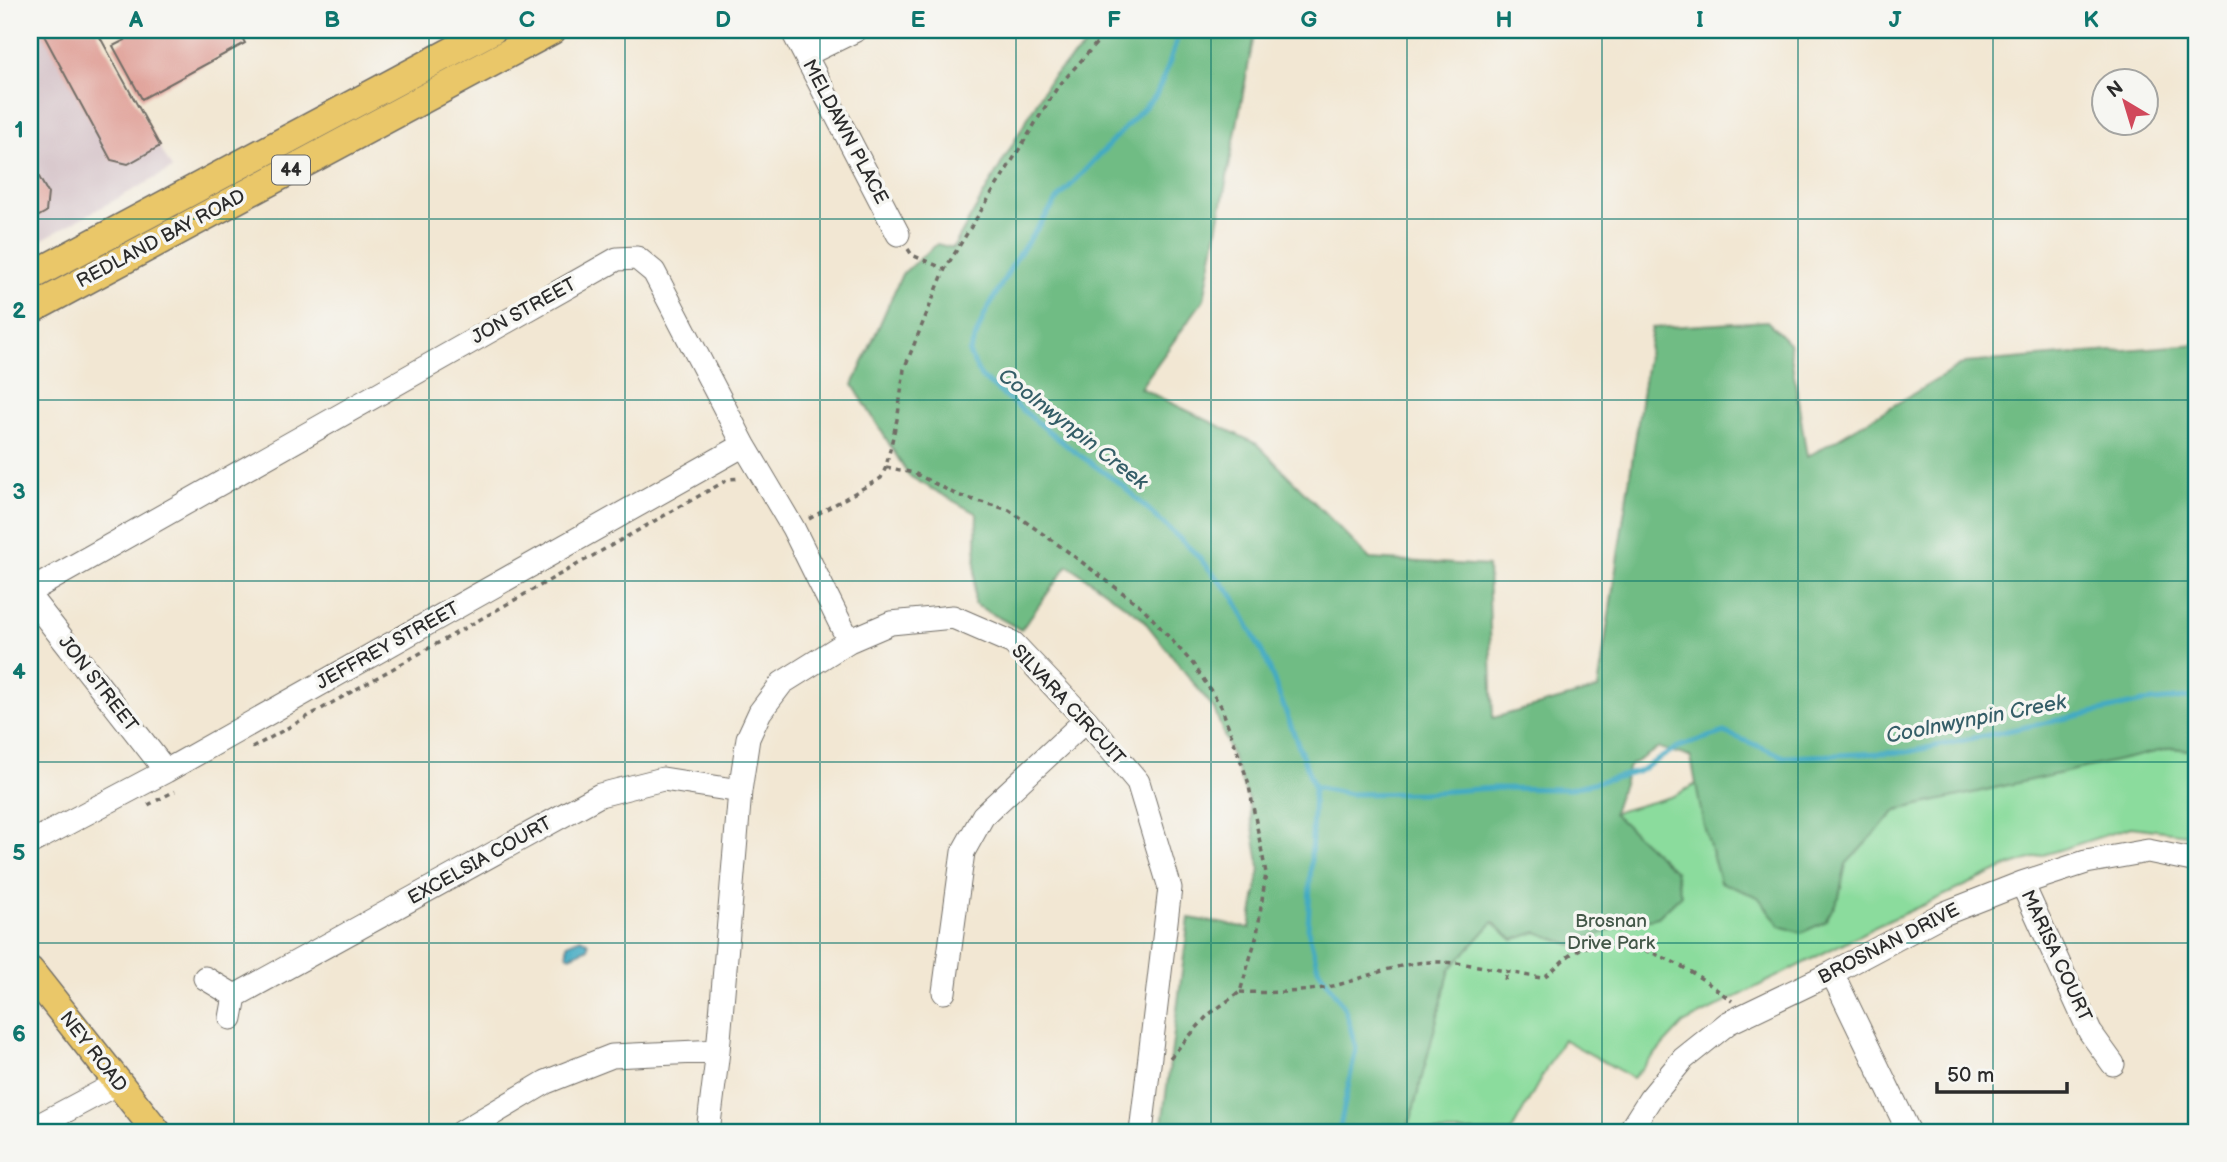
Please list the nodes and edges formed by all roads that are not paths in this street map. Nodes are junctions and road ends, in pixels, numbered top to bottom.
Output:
1 (492, 30) edge
2 (552, 30) edge
3 (792, 30) edge
4 (856, 30) edge
5 (805, 55) junction
6 (898, 234) road end
7 (30, 277) edge
8 (30, 310) edge
9 (744, 445) junction
10 (30, 591) edge
11 (30, 597) edge
12 (849, 642) junction
13 (1086, 720) junction
14 (173, 780) junction
15 (740, 791) junction
16 (30, 843) edge
17 (2197, 861) edge
18 (2022, 883) junction
19 (30, 971) edge
20 (1832, 973) junction
21 (205, 978) dead end
22 (944, 992) dead end
23 (718, 1051) junction
24 (2113, 1064) dead end
25 (118, 1083) junction
26 (30, 1130) edge
27 (157, 1132) edge
28 (462, 1132) edge
29 (708, 1132) edge
30 (1141, 1132) edge
31 (1629, 1132) edge
32 (1909, 1132) edge

1 - 7 main road, REDLAND BAY ROAD / 44
2 - 8 main road, REDLAND BAY ROAD / 44
3 - 5 street, MELDAWN PLACE
4 - 5 street
5 - 6 street, MELDAWN PLACE
9 - 10 street, JON STREET
9 - 12 street, JON STREET
9 - 14 street, JEFFREY STREET
11 - 14 street, JON STREET
12 - 13 street, SILVARA CIRCUIT
12 - 15 street, SILVARA CIRCUIT
13 - 22 street
13 - 30 street, SILVARA CIRCUIT
14 - 16 street, JEFFREY STREET
15 - 21 street, EXCELSIA COURT
15 - 23 street, SILVARA CIRCUIT
17 - 18 street, BROSNAN DRIVE
18 - 20 street, BROSNAN DRIVE
18 - 24 street, MARISA COURT
19 - 25 main road, NEY ROAD
20 - 31 street, BROSNAN DRIVE
20 - 32 street
23 - 28 street
23 - 29 street, SILVARA CIRCUIT
25 - 26 street
25 - 27 main road, NEY ROAD

